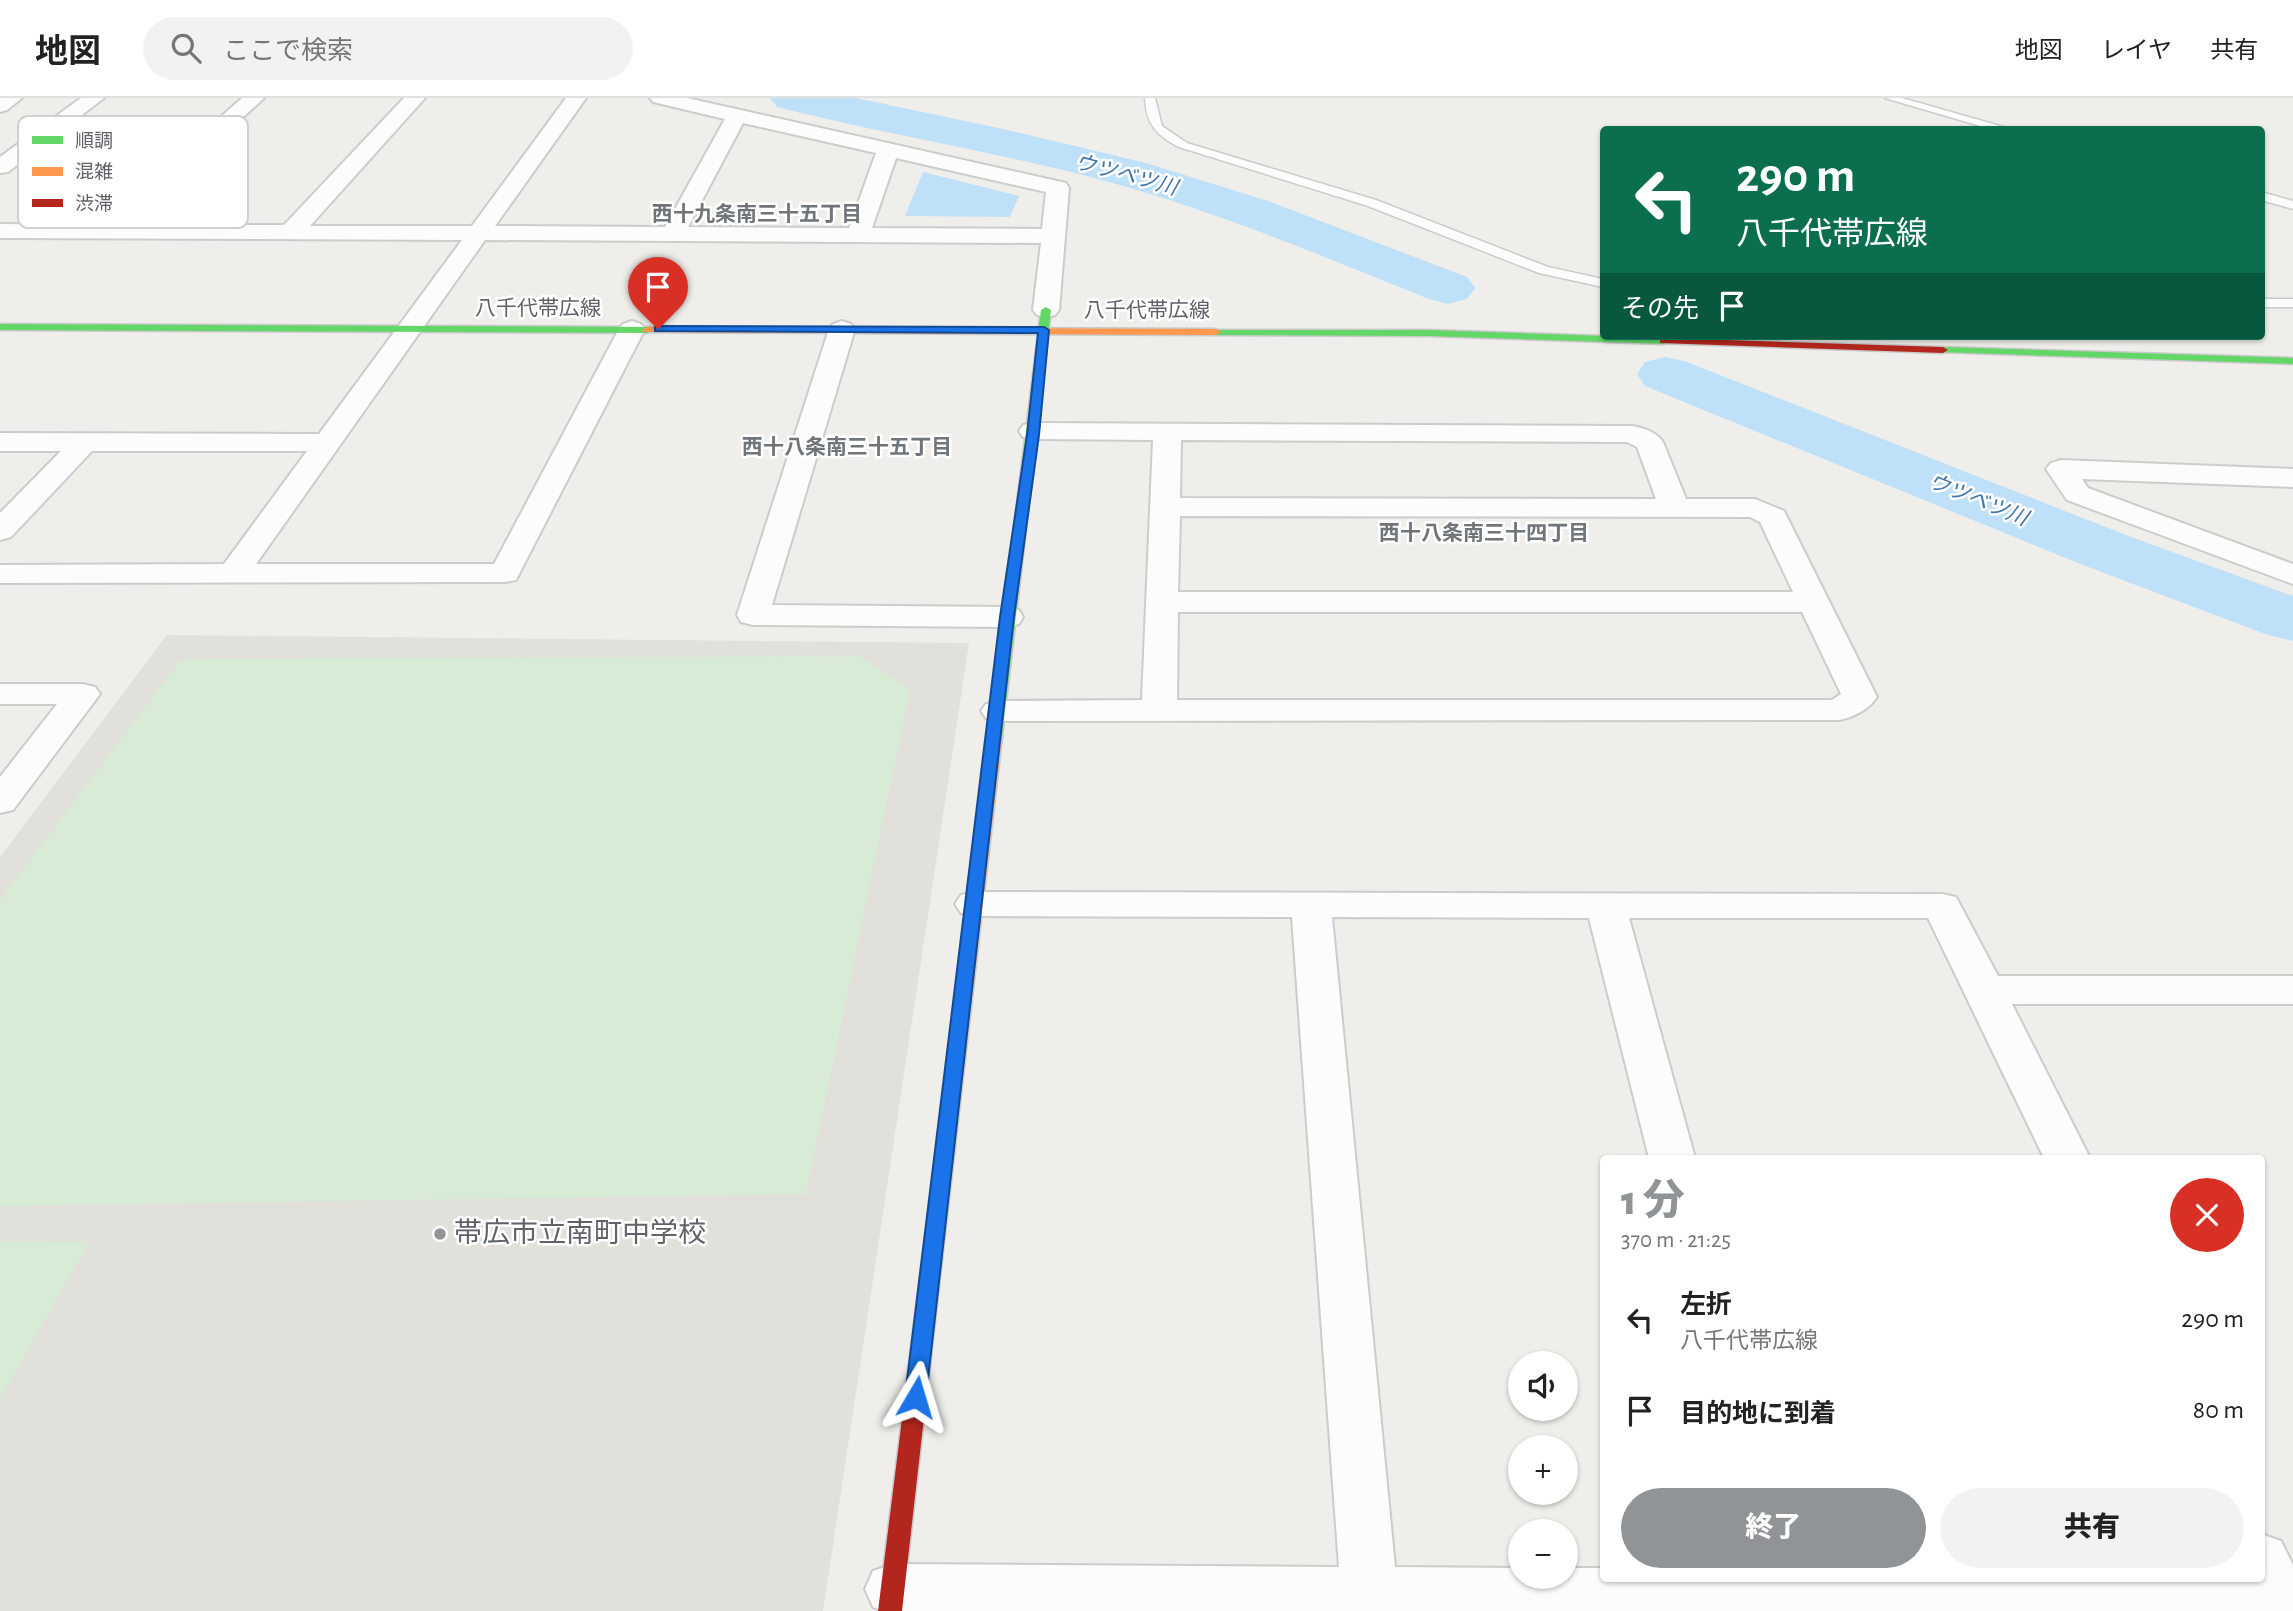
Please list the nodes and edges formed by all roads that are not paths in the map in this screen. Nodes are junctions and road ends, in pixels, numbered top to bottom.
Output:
1 (12, 98) edge
2 (94, 98) edge
3 (254, 98) edge
4 (415, 98) edge
5 (576, 98) edge
6 (660, 98) edge
7 (1150, 98) edge
8 (1890, 98) edge
9 (0, 106) edge
10 (737, 115) junction
11 (69, 116) edge
12 (234, 116) edge
13 (1994, 126) edge
14 (889, 148) junction
15 (18, 154) edge
16 (0, 167) edge
17 (2265, 197) edge
18 (2293, 205) edge
19 (108, 228) edge
20 (0, 231) edge
21 (105, 231) junction
22 (292, 232) junction
23 (481, 232) junction
24 (673, 233) junction
25 (858, 234) junction
26 (1054, 236) junction
27 (1600, 283) edge
28 (2265, 303) edge
29 (2293, 303) edge
30 (418, 314) junction
31 (1046, 315) junction
32 (0, 327) edge
33 (632, 329) junction
34 (842, 329) junction
35 (1600, 338) edge
36 (1669, 340) edge
37 (2293, 361) edge
38 (1033, 431) junction
39 (1167, 432) junction
40 (0, 442) edge
41 (84, 443) junction
42 (327, 443) junction
43 (2293, 478) edge
44 (1165, 507) junction
45 (1674, 508) junction
46 (0, 531) edge
47 (234, 573) junction
48 (0, 574) edge
49 (2293, 575) edge
50 (1162, 602) junction
51 (1815, 602) junction
52 (1007, 617) junction
53 (0, 694) edge
54 (1159, 710) junction
55 (998, 711) junction
56 (0, 802) edge
57 (975, 904) junction
58 (1311, 905) junction
59 (1606, 906) junction
60 (1985, 990) junction
61 (2293, 990) edge
62 (1671, 1155) edge
63 (2066, 1155) edge
64 (1786, 1585) edge
65 (2276, 1589) edge
66 (1369, 1592) junction
67 (891, 1600) edge

1 - 9 street
2 - 11 street
3 - 12 street
4 - 22 street
5 - 23 street
6 - 10 street
7 - 27 lane
8 - 13 lane
10 - 14 street
10 - 24 street
14 - 25 street
14 - 26 street
15 - 16 street
17 - 18 lane
19 - 21 street
20 - 21 street
21 - 22 street
22 - 23 street
23 - 24 street
23 - 30 street
24 - 25 street
25 - 26 street
26 - 31 street
28 - 29 lane
30 - 32 main road, 八千代帯広線
30 - 33 main road, 八千代帯広線
30 - 42 street
31 - 34 main road, 八千代帯広線
31 - 35 main road, 八千代帯広線
31 - 38 main road
33 - 34 main road, 八千代帯広線
33 - 47 street
34 - 52 street
36 - 37 main road, 八千代帯広線
38 - 39 street
38 - 52 main road
39 - 44 street
39 - 45 street
40 - 41 street
41 - 42 street
41 - 46 street
42 - 47 street
43 - 49 street
44 - 45 street
44 - 50 street
45 - 51 street
47 - 48 street
50 - 51 street
50 - 54 street
51 - 54 street
52 - 55 main road
53 - 56 street
54 - 55 street
55 - 57 main road
57 - 58 street
57 - 67 main road
58 - 59 street
58 - 66 street
59 - 60 street
59 - 62 street
60 - 61 street
60 - 63 street
64 - 65 street
64 - 66 street
66 - 67 street

